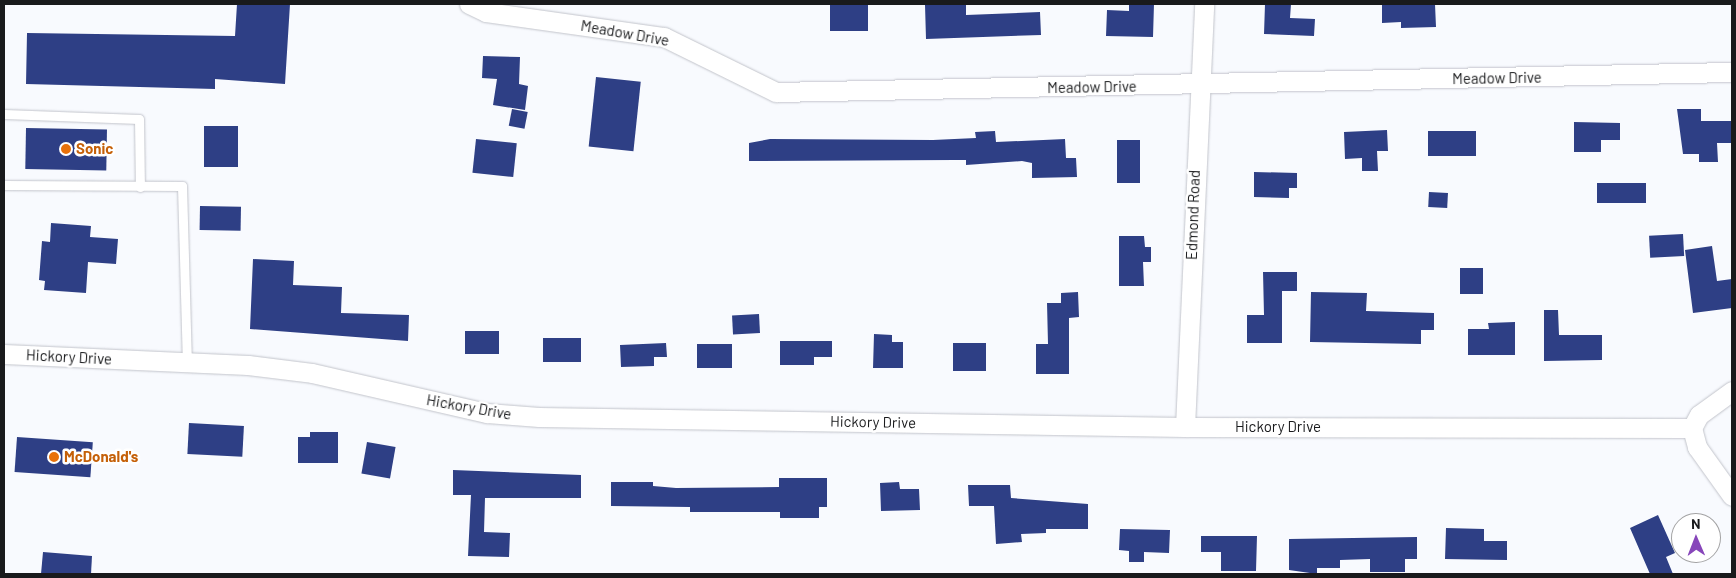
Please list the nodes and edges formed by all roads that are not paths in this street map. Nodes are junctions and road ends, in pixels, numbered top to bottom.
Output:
1 (469, 4) edge
2 (1204, 4) edge
3 (1732, 72) edge
4 (1198, 85) junction
5 (4, 114) edge
6 (4, 185) edge
7 (140, 187) junction
8 (4, 354) edge
9 (188, 362) junction
10 (1732, 390) edge
11 (1184, 427) junction
12 (1692, 428) junction
13 (1732, 496) edge

1 - 4 street, Meadow Drive
2 - 4 street, Edmond Road
3 - 4 street, Meadow Drive
4 - 11 street, Edmond Road
5 - 7 lane
6 - 7 lane
7 - 9 lane
8 - 9 street, Hickory Drive
9 - 11 street, Hickory Drive
10 - 12 street
11 - 12 street, Hickory Drive
12 - 13 street

